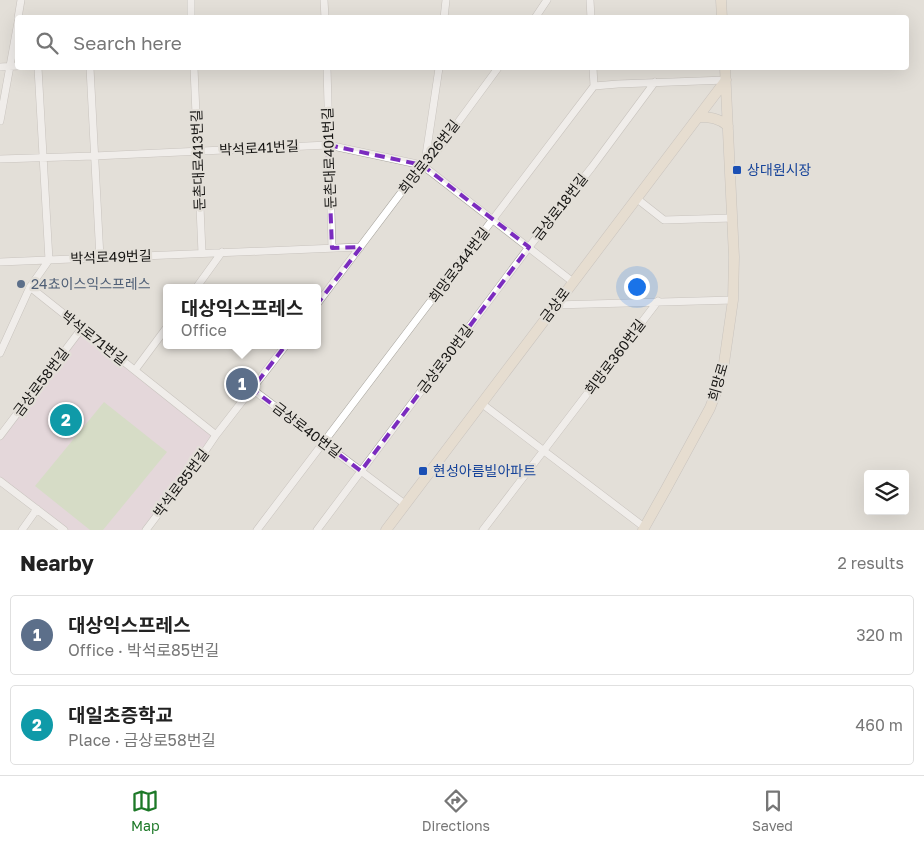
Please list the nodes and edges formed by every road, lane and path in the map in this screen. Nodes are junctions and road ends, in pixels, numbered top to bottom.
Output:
1 (22, 0) edge
2 (191, 0) edge
3 (324, 0) edge
4 (446, 0) edge
5 (547, 0) edge
6 (590, 0) edge
7 (721, 0) edge
8 (19, 15) edge
9 (192, 15) edge
10 (325, 15) edge
11 (444, 15) edge
12 (536, 15) edge
13 (591, 15) edge
14 (722, 15) edge
15 (0, 66) edge
16 (14, 66) edge
17 (38, 70) edge
18 (90, 70) edge
19 (194, 70) edge
20 (327, 70) edge
21 (439, 70) edge
22 (497, 70) edge
23 (593, 70) edge
24 (725, 70) edge
25 (726, 80) junction
26 (655, 82) junction
27 (594, 86) junction
28 (698, 117) junction
29 (0, 122) edge
30 (728, 126) junction
31 (328, 145) junction
32 (198, 152) junction
33 (94, 156) junction
34 (43, 158) junction
35 (0, 159) edge
36 (423, 164) junction
37 (636, 198) junction
38 (732, 218) junction
39 (493, 220) junction
40 (360, 247) junction
41 (332, 248) junction
42 (529, 248) junction
43 (222, 252) junction
44 (202, 253) junction
45 (100, 258) junction
46 (48, 260) junction
47 (0, 262) edge
48 (573, 282) junction
49 (199, 284) edge
50 (30, 287) junction
51 (321, 299) edge
52 (733, 300) junction
53 (658, 301) junction
54 (488, 302) joint
55 (555, 305) junction
56 (82, 328) junction
57 (163, 332) edge
58 (283, 349) edge
59 (0, 353) edge
60 (135, 370) junction
61 (252, 389) junction
62 (481, 403) junction
63 (216, 435) junction
64 (0, 436) edge
65 (324, 443) junction
66 (544, 451) junction
67 (362, 471) junction
68 (0, 481) edge
69 (406, 505) junction
70 (37, 509) junction
71 (389, 529) edge
72 (644, 529) edge
73 (22, 530) edge
74 (64, 530) edge
75 (146, 530) edge
76 (258, 530) edge
77 (317, 530) edge
78 (483, 530) edge

1 - 8 street
2 - 9 street
3 - 10 street
4 - 11 street
5 - 12 street
6 - 13 street
7 - 14 street
15 - 16 street
16 - 29 street
17 - 34 street
18 - 33 street
19 - 32 street, 둔촌대로413번길
20 - 31 street, 둔촌대로401번길
21 - 36 street
22 - 36 street, 희망로326번길
23 - 27 street
24 - 25 street, 희망로
25 - 26 street
25 - 28 street, 금상로
25 - 30 street, 희망로
26 - 27 street
26 - 42 street, 금상로18번길
27 - 39 street, 희망로344번길
28 - 30 street
28 - 37 street, 금상로
30 - 38 street, 희망로
31 - 32 street, 박석로41번길
31 - 36 street, 박석로41번길
31 - 41 street, 둔촌대로401번길
32 - 33 street, 박석로41번길
32 - 44 street, 둔촌대로413번길
33 - 34 street, 박석로41번길
33 - 45 street
34 - 35 street, 박석로41번길
34 - 46 street
36 - 39 street, 금상로18번길
36 - 40 street, 희망로326번길
37 - 38 street
37 - 48 street, 금상로
38 - 52 street, 희망로
39 - 42 street, 금상로18번길
39 - 65 street, 희망로344번길
40 - 41 street, 박석로49번길
40 - 51 street
41 - 43 street, 박석로49번길
42 - 48 street, 금상로18번길
42 - 54 street, 금상로18번길
43 - 44 street, 박석로49번길
43 - 49 street
44 - 45 street, 박석로49번길
45 - 46 street, 박석로49번길
46 - 47 street, 박석로49번길
46 - 50 street
48 - 55 street, 금상로
50 - 56 street, 박석로71번길
50 - 59 street
52 - 53 street, 희망로360번길
52 - 72 street, 희망로
53 - 55 street, 희망로360번길
53 - 66 street, 희망로360번길
54 - 67 street, 금상로30번길
55 - 62 street, 금상로
56 - 60 street, 박석로71번길
56 - 64 street, 금상로58번길
57 - 60 street
58 - 61 street, 박석로85번길
60 - 63 street, 박석로85번길
61 - 63 street, 박석로85번길
61 - 65 street, 금상로40번길
62 - 66 street
62 - 69 street, 금상로
63 - 75 street, 박석로85번길
65 - 67 street, 금상로40번길
65 - 76 street, 희망로344번길
66 - 72 street
66 - 78 street, 희망로360번길
67 - 69 street, 금상로40번길
67 - 77 street
68 - 70 street
69 - 71 street, 금상로
70 - 73 street
70 - 74 street

